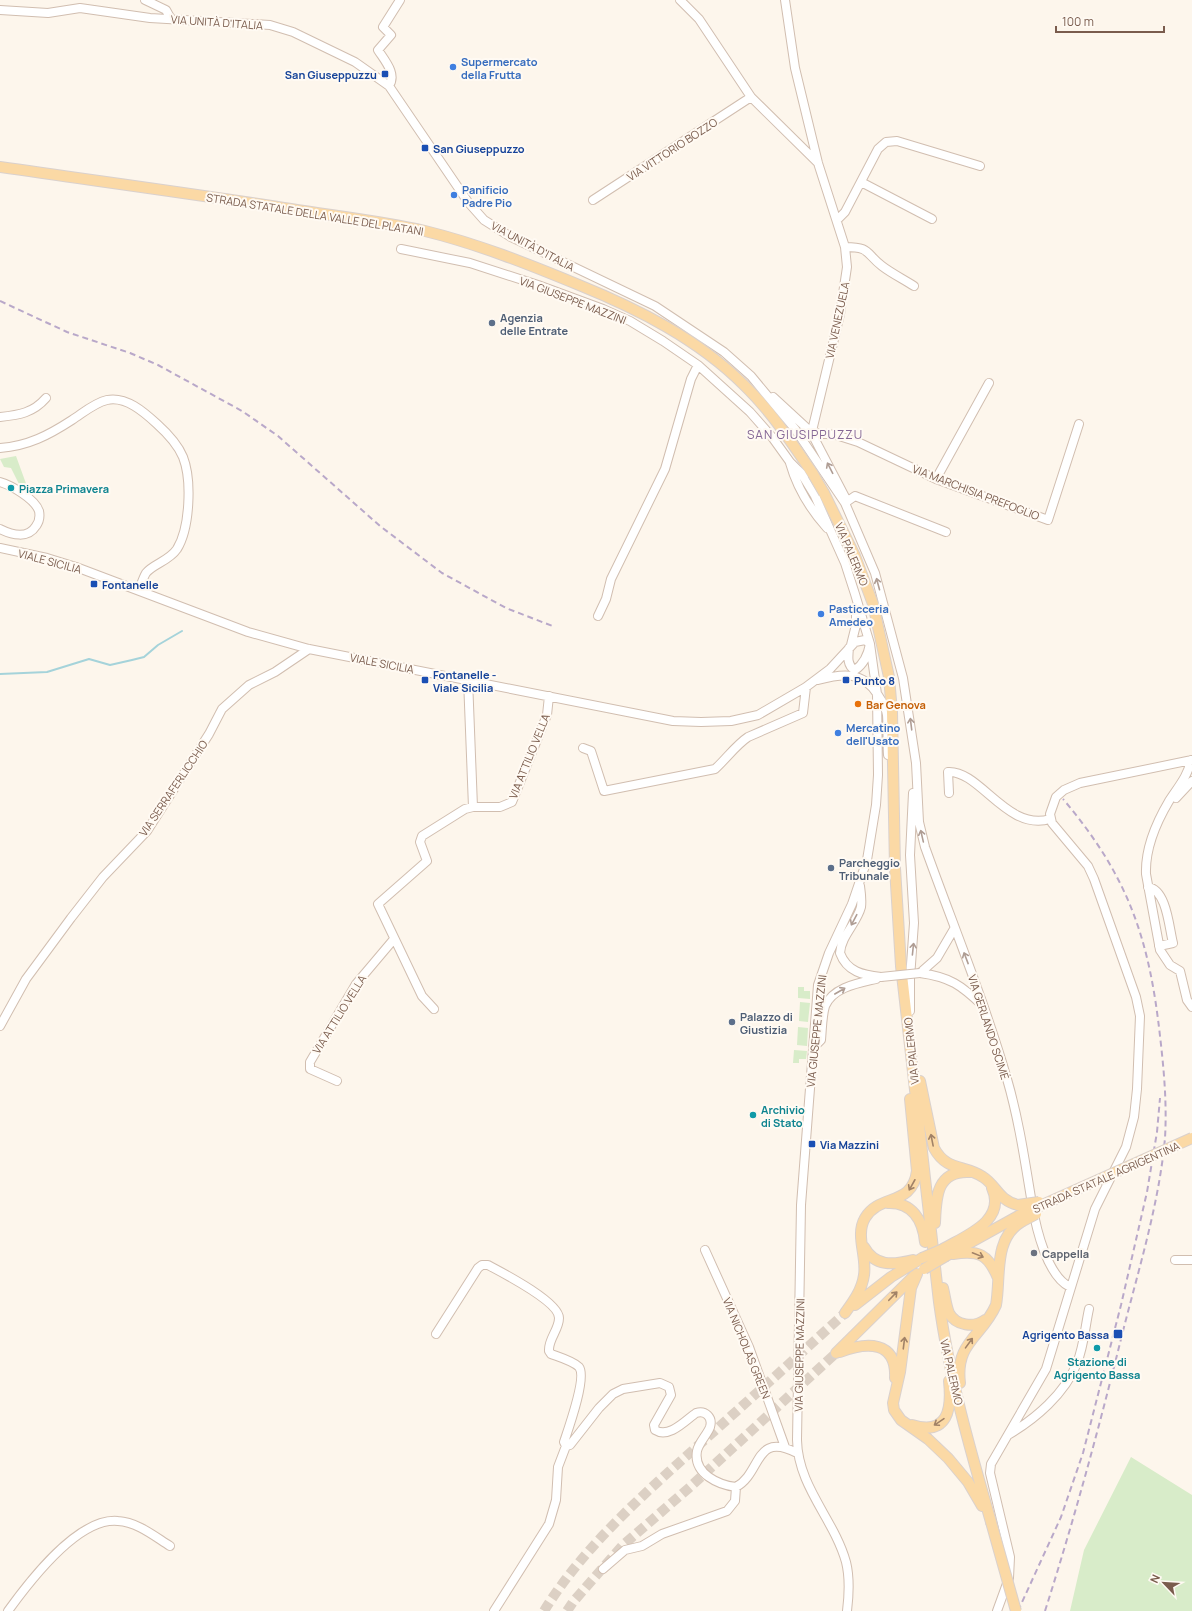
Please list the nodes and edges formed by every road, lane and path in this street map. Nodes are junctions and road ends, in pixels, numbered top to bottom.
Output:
1 (145, 0) edge
2 (400, 0) edge
3 (680, 0) edge
4 (785, 0) edge
5 (0, 10) edge
6 (171, 19) junction
7 (389, 86) junction
8 (751, 97) junction
9 (818, 163) junction
10 (980, 166) dead end
11 (0, 167) edge
12 (861, 182) junction
13 (593, 200) dead end
14 (932, 218) dead end
15 (837, 220) junction
16 (846, 247) junction
17 (401, 249) dead end
18 (914, 286) dead end
19 (698, 365) junction
20 (989, 383) dead end
21 (758, 384) junction
22 (46, 398) dead end
23 (781, 411) junction
24 (0, 417) edge
25 (1079, 424) dead end
26 (811, 432) junction
27 (827, 434) junction
28 (0, 448) edge
29 (809, 449) junction
30 (820, 449) junction
31 (790, 462) junction
32 (825, 474) junction
33 (936, 479) junction
34 (0, 482) edge
35 (808, 484) junction
36 (835, 484) junction
37 (799, 488) junction
38 (819, 495) junction
39 (806, 501) junction
40 (845, 503) junction
41 (0, 529) edge
42 (830, 531) junction
43 (946, 532) dead end
44 (0, 548) edge
45 (139, 590) junction
46 (856, 597) junction
47 (598, 616) dead end
48 (870, 644) junction
49 (850, 648) junction
50 (309, 650) junction
51 (855, 670) junction
52 (845, 674) junction
53 (468, 679) junction
54 (814, 681) junction
55 (871, 685) junction
56 (806, 687) junction
57 (877, 694) junction
58 (549, 696) junction
59 (584, 748) dead end
60 (1191, 760) edge
61 (916, 763) junction
62 (1192, 782) edge
63 (949, 794) dead end
64 (894, 799) junction
65 (1167, 805) junction
66 (473, 807) junction
67 (1050, 819) junction
68 (895, 868) junction
69 (860, 883) junction
70 (1148, 887) junction
71 (954, 929) junction
72 (394, 939) junction
73 (1159, 946) junction
74 (920, 973) junction
75 (881, 977) junction
76 (1192, 1007) edge
77 (985, 1008) junction
78 (434, 1009) dead end
79 (0, 1026) edge
80 (910, 1044) junction
81 (812, 1048) junction
82 (338, 1081) dead end
83 (1192, 1138) edge
84 (970, 1172) junction
85 (990, 1185) junction
86 (1088, 1185) junction
87 (882, 1204) junction
88 (1020, 1214) junction
89 (862, 1241) junction
90 (705, 1250) dead end
91 (944, 1252) junction
92 (922, 1258) junction
93 (934, 1258) junction
94 (1175, 1260) dead end
95 (1192, 1260) edge
96 (920, 1271) junction
97 (999, 1280) junction
98 (1070, 1287) junction
99 (939, 1302) junction
100 (1089, 1309) dead end
101 (992, 1315) junction
102 (943, 1332) junction
103 (436, 1334) dead end
104 (894, 1395) junction
105 (964, 1421) junction
106 (906, 1424) junction
107 (1007, 1435) junction
108 (566, 1446) junction
109 (785, 1447) junction
110 (797, 1453) junction
111 (736, 1487) junction
112 (991, 1522) junction
113 (170, 1546) dead end
114 (603, 1569) dead end
115 (8, 1611) edge
116 (494, 1611) edge
117 (847, 1611) edge
118 (997, 1611) edge
119 (1016, 1611) edge

1 - 6 street
2 - 7 street
3 - 8 street, VIA VENEZUELA
4 - 9 street, VIA VENEZUELA
5 - 6 street, VIA UNITÀ D'ITALIA
6 - 7 street, VIA UNITÀ D'ITALIA
7 - 21 street, VIA UNITÀ D'ITALIA
8 - 9 street, VIA VENEZUELA
8 - 13 street, VIA VITTORIO BOZZO
9 - 15 street, VIA VENEZUELA
10 - 12 street
11 - 38 main road, STRADA STATALE DELLA VALLE DEL PLATANI, bridge
12 - 14 street
12 - 15 street
15 - 16 street, VIA VENEZUELA
16 - 18 street
16 - 26 street, VIA VENEZUELA
17 - 19 street, VIA GIUSEPPE MAZZINI
19 - 31 street, VIA GIUSEPPE MAZZINI
19 - 47 street
20 - 33 street
21 - 23 street, VIA UNITÀ D'ITALIA
21 - 26 street, VIA UNITÀ D'ITALIA
22 - 24 street
23 - 26 street
23 - 29 street, VIA UNITÀ D'ITALIA
25 - 33 street, VIA MARCHISIA PREFOGLIO
26 - 27 street, VIA MARCHISIA PREFOGLIO
26 - 29 street, VIA VENEZUELA
26 - 30 street, VIA UNITÀ D'ITALIA
27 - 30 street
27 - 33 street, VIA MARCHISIA PREFOGLIO
28 - 45 street
29 - 32 street, VIA UNITÀ D'ITALIA
36 -> 30 street, VIA UNITÀ D'ITALIA
31 - 35 street, VIA GIUSEPPE MAZZINI
31 - 37 street, VIA GIUSEPPE MAZZINI
32 - 35 street
32 - 36 street, VIA UNITÀ D'ITALIA
34 - 41 street
35 - 37 street
35 - 38 street, VIA GIUSEPPE MAZZINI
36 - 38 street
36 - 40 street, VIA UNITÀ D'ITALIA
37 - 39 street, VIA GIUSEPPE MAZZINI
38 - 39 street
38 - 42 street, VIA GIUSEPPE MAZZINI
38 - 64 main road, VIA PALERMO
39 - 42 street, VIA GIUSEPPE MAZZINI
40 - 43 street
61 -> 40 street, VIA UNITÀ D'ITALIA
42 - 46 street, VIA GIUSEPPE MAZZINI
44 - 45 street, VIALE SICILIA
45 - 50 street, VIALE SICILIA
46 - 48 street, VIA GIUSEPPE MAZZINI
46 - 49 street, VIA GIUSEPPE MAZZINI
48 - 49 street
48 - 51 street
48 - 57 street, VIA GIUSEPPE MAZZINI
49 - 51 street
49 - 54 street, VIALE SICILIA
50 - 53 street, VIALE SICILIA
50 - 79 street, VIA SERRAFERLICCHIO
51 - 52 street
51 - 55 street
52 - 54 street
52 - 55 street
53 - 58 street, VIALE SICILIA
53 - 66 street
54 - 56 street, VIALE SICILIA
55 - 57 street
56 - 58 street, VIALE SICILIA
56 - 59 street
57 - 64 street
57 - 69 street, VIA GIUSEPPE MAZZINI
58 - 66 street, VIA ATTILIO VELLA
60 - 65 street
60 - 67 street
71 -> 61 street, VIA GERLANDO SCIMÉ
80 -> 61 street
62 - 65 street
63 - 67 street
64 - 68 main road, VIA PALERMO
65 - 70 street
66 - 72 street, VIA ATTILIO VELLA
67 - 98 street
68 - 80 main road, VIA PALERMO
68 -> 87 main road
69 -> 75 street
69 - 81 street, VIA GIUSEPPE MAZZINI
70 - 73 street
70 - 73 street
71 - 74 street
77 -> 71 street, VIA GERLANDO SCIMÉ
72 - 78 street, VIA ATTILIO VELLA
72 - 82 street, VIA ATTILIO VELLA
73 - 76 street
74 - 75 street, bridge
74 - 77 street
81 -> 75 street
77 - 98 street, VIA GERLANDO SCIMÉ
84 -> 80 main road
80 - 93 main road, VIA PALERMO
81 - 110 street, VIA GIUSEPPE MAZZINI
83 - 86 main road, STRADA STATALE AGRIGENTINA, bridge
84 - 85 main road
84 - 93 main road
85 - 88 main road
85 - 91 main road
86 - 88 main road, bridge
86 - 88 main road, bridge
87 - 89 main road
87 - 99 main road
88 - 91 main road
88 - 97 main road
89 - 92 main road
89 - 92 main road
90 - 109 street, VIA NICHOLAS GREEN
91 - 92 main road, bridge
91 - 96 main road, bridge
91 -> 97 main road
93 - 99 main road, VIA PALERMO
93 - 101 main road
94 - 95 street
104 -> 96 main road
104 -> 96 main road
97 - 101 main road
98 - 107 street
99 - 102 main road, VIA PALERMO
100 - 107 street
105 -> 101 main road
102 - 105 main road, VIA PALERMO
102 -> 106 main road
103 - 108 street
104 - 106 main road
105 - 112 main road, VIA PALERMO
106 - 112 main road
107 - 118 street
108 - 111 street
108 - 116 street
109 - 110 street
109 - 111 street
110 - 117 street, VIA GIUSEPPE MAZZINI
111 - 114 street
112 - 119 main road, VIA PALERMO, bridge
113 - 115 street

